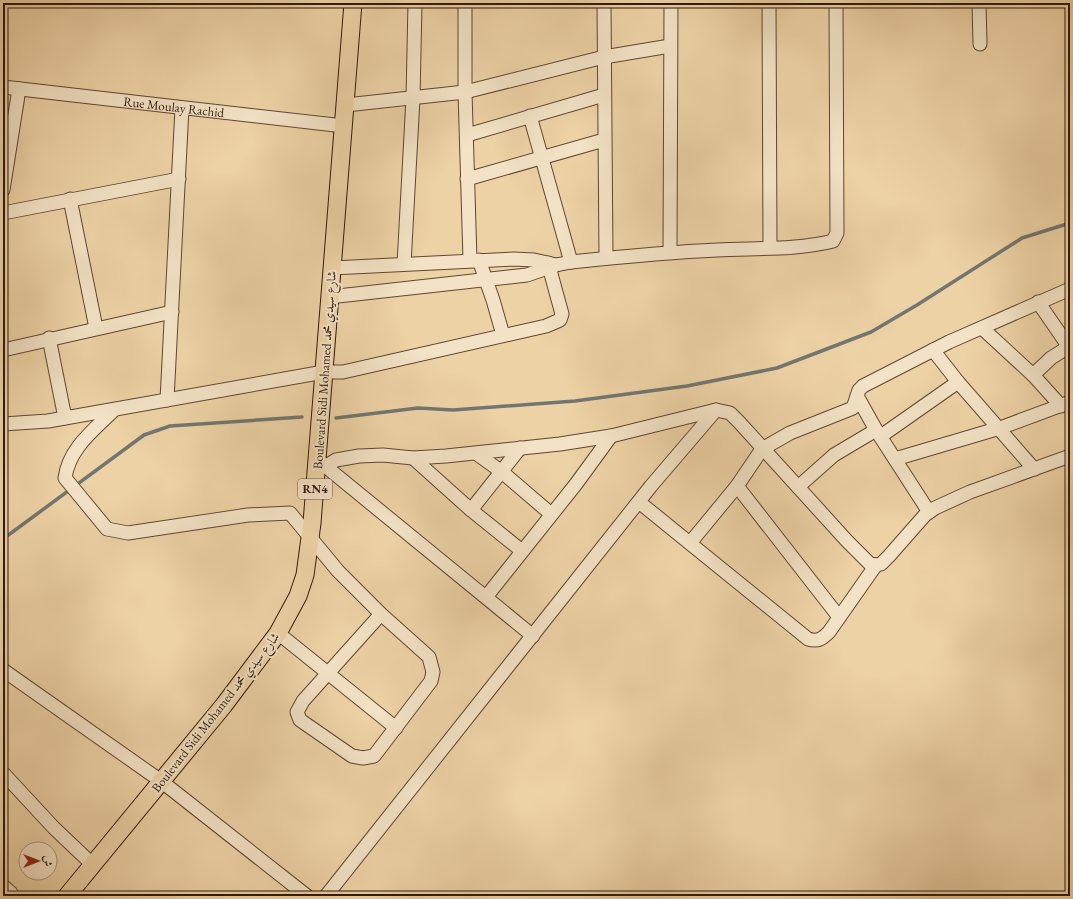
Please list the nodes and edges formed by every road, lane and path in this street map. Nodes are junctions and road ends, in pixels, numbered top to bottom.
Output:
1 (353, 3) edge
2 (415, 3) edge
3 (465, 3) edge
4 (604, 3) edge
5 (671, 3) edge
6 (769, 3) edge
7 (836, 3) edge
8 (979, 3) edge
9 (980, 44) dead end
10 (670, 46) junction
11 (604, 58) junction
12 (3, 87) edge
13 (20, 89) junction
14 (465, 92) junction
15 (604, 95) junction
16 (413, 98) junction
17 (346, 105) junction
18 (182, 108) junction
19 (530, 116) junction
20 (344, 126) junction
21 (467, 135) junction
22 (604, 140) junction
23 (541, 158) junction
24 (179, 179) junction
25 (467, 179) junction
26 (3, 190) edge
27 (70, 199) junction
28 (3, 213) edge
29 (770, 247) junction
30 (670, 252) junction
31 (606, 258) junction
32 (475, 260) junction
33 (571, 262) junction
34 (404, 264) junction
35 (551, 265) junction
36 (332, 268) junction
37 (486, 280) junction
38 (1070, 290) edge
39 (329, 297) junction
40 (1038, 302) junction
41 (172, 312) junction
42 (96, 328) junction
43 (982, 328) junction
44 (503, 335) junction
45 (49, 338) junction
46 (1070, 347) edge
47 (3, 350) edge
48 (933, 350) junction
49 (324, 372) junction
50 (1033, 375) junction
51 (958, 382) junction
52 (857, 396) junction
53 (167, 400) junction
54 (1065, 404) edge
55 (114, 410) junction
56 (716, 410) junction
57 (65, 418) junction
58 (3, 424) edge
59 (1000, 428) junction
60 (878, 433) junction
61 (611, 436) junction
62 (520, 448) junction
63 (762, 449) junction
64 (477, 454) junction
65 (1070, 456) edge
66 (413, 458) junction
67 (895, 459) junction
68 (322, 462) junction
69 (1034, 469) junction
70 (502, 472) junction
71 (737, 486) junction
72 (798, 487) junction
73 (638, 502) junction
74 (471, 510) junction
75 (929, 512) junction
76 (551, 514) junction
77 (310, 538) junction
78 (690, 543) junction
79 (522, 551) junction
80 (876, 565) junction
81 (486, 597) junction
82 (381, 614) junction
83 (839, 617) junction
84 (278, 632) junction
85 (533, 636) junction
86 (3, 670) edge
87 (328, 673) junction
88 (396, 728) junction
89 (3, 773) edge
90 (161, 781) junction
91 (93, 865) junction
92 (3, 886) edge
93 (12, 896) edge
94 (66, 896) edge
95 (307, 896) edge
96 (326, 896) edge

1 - 17 main road, Boulevard Sidi Mohamed شارع سيدي محمد / RN4
2 - 16 street
3 - 14 street
4 - 11 street
5 - 10 street
6 - 29 street
7 - 29 street
8 - 9 street
10 - 11 street
10 - 30 street
11 - 14 street
11 - 15 street
12 - 13 street, Rue Moulay Rachid
13 - 18 street, Rue Moulay Rachid
13 - 26 street
14 - 16 street
14 - 21 street
15 - 19 street
15 - 22 street
16 - 17 street
16 - 34 street
17 - 20 main road, Boulevard Sidi Mohamed شارع سيدي محمد / RN4
18 - 20 street, Rue Moulay Rachid
18 - 24 street
19 - 21 street
19 - 23 street
20 - 36 main road, Boulevard Sidi Mohamed شارع سيدي محمد / RN4
21 - 25 street
22 - 23 street
22 - 31 street
23 - 25 street
23 - 33 street
24 - 27 street
24 - 41 street
25 - 32 street
27 - 28 street
27 - 42 street
29 - 30 street
30 - 31 street
31 - 33 street
32 - 34 street
32 - 35 street
32 - 37 street
33 - 35 street
34 - 36 street
35 - 37 street
35 - 44 street
36 - 39 main road, Boulevard Sidi Mohamed شارع سيدي محمد / RN4
37 - 39 street
37 - 44 street
38 - 40 street
39 - 49 main road, Boulevard Sidi Mohamed شارع سيدي محمد / RN4
40 - 43 street
40 - 46 street
41 - 42 street
41 - 53 street
42 - 45 street
43 - 48 street
43 - 50 street
44 - 49 street
45 - 47 street
45 - 57 street
46 - 50 street
48 - 51 street
48 - 52 street
49 - 53 street
49 - 68 main road, Boulevard Sidi Mohamed شارع سيدي محمد / RN4
50 - 54 street
51 - 59 street
51 - 60 street
52 - 60 street
52 - 63 street
53 - 55 street
54 - 59 street
55 - 57 street
55 - 77 street
56 - 61 street
56 - 63 street
56 - 73 street
57 - 58 street
59 - 67 street
59 - 69 street
60 - 67 street
60 - 72 street
61 - 62 street
61 - 76 street
62 - 64 street
62 - 70 street
63 - 71 street
63 - 72 street
64 - 66 street
64 - 70 street
65 - 69 street
66 - 68 street
66 - 74 street
67 - 75 street
68 - 77 main road, Boulevard Sidi Mohamed شارع سيدي محمد / RN4
68 - 81 street
69 - 75 street
70 - 74 street
70 - 76 street
71 - 78 street
71 - 83 street
72 - 80 street
73 - 78 street
73 - 85 street
74 - 79 street
75 - 80 street
76 - 79 street
77 - 82 street
77 - 84 main road, Boulevard Sidi Mohamed شارع سيدي محمد / RN4
78 - 83 street
79 - 81 street
80 - 83 street
81 - 85 street
82 - 87 street
82 - 88 street
84 - 87 street
84 - 90 main road, Boulevard Sidi Mohamed شارع سيدي محمد / RN4
85 - 96 street
86 - 90 street
87 - 88 street
87 - 88 street
89 - 91 street
90 - 91 main road, Boulevard Sidi Mohamed شارع سيدي محمد / RN4
90 - 95 street
91 - 94 main road, Boulevard Sidi Mohamed شارع سيدي محمد / RN4
92 - 93 street

